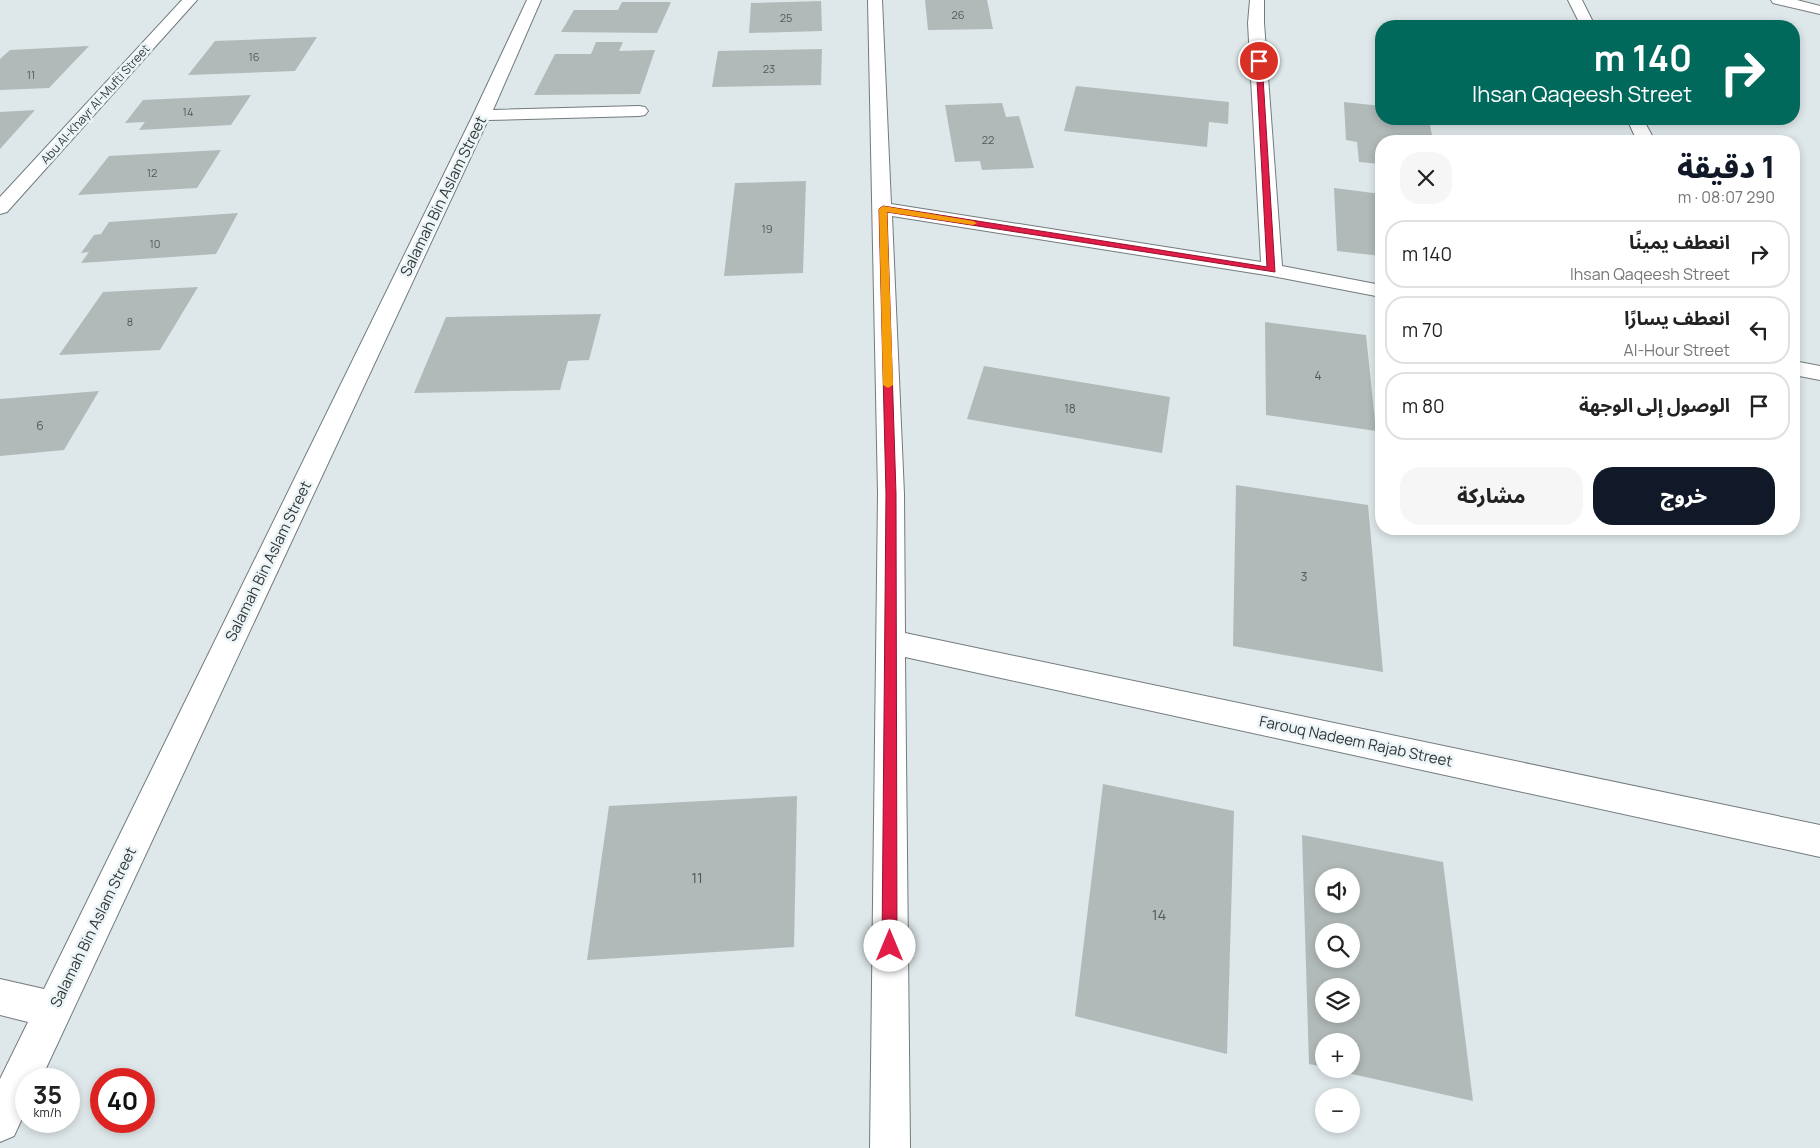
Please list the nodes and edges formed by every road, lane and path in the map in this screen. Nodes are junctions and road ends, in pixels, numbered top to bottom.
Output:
1 (190, 0) edge
2 (534, 0) edge
3 (875, 0) edge
4 (1257, 0) edge
5 (1575, 0) edge
6 (1778, 0) edge
7 (1820, 10) edge
8 (1585, 20) edge
9 (639, 112) dead end
10 (482, 115) junction
11 (0, 208) edge
12 (883, 209) junction
13 (1272, 270) junction
14 (1375, 290) edge
15 (1800, 369) edge
16 (1820, 373) edge
17 (892, 642) junction
18 (1820, 841) edge
19 (0, 997) edge
20 (54, 1010) junction
21 (0, 1122) edge
22 (890, 1148) edge

1 - 11 street, Abu Al-Khayr Al-Mufti Street
2 - 10 street, Salamah Bin Aslam Street
3 - 12 street
4 - 13 street
5 - 8 street
6 - 7 street
9 - 10 street
10 - 20 street, Salamah Bin Aslam Street
12 - 13 street
12 - 17 street
13 - 14 street
15 - 16 street
17 - 18 street, Farouq Nadeem Rajab Street
17 - 22 street
19 - 20 street
20 - 21 street, Salamah Bin Aslam Street

